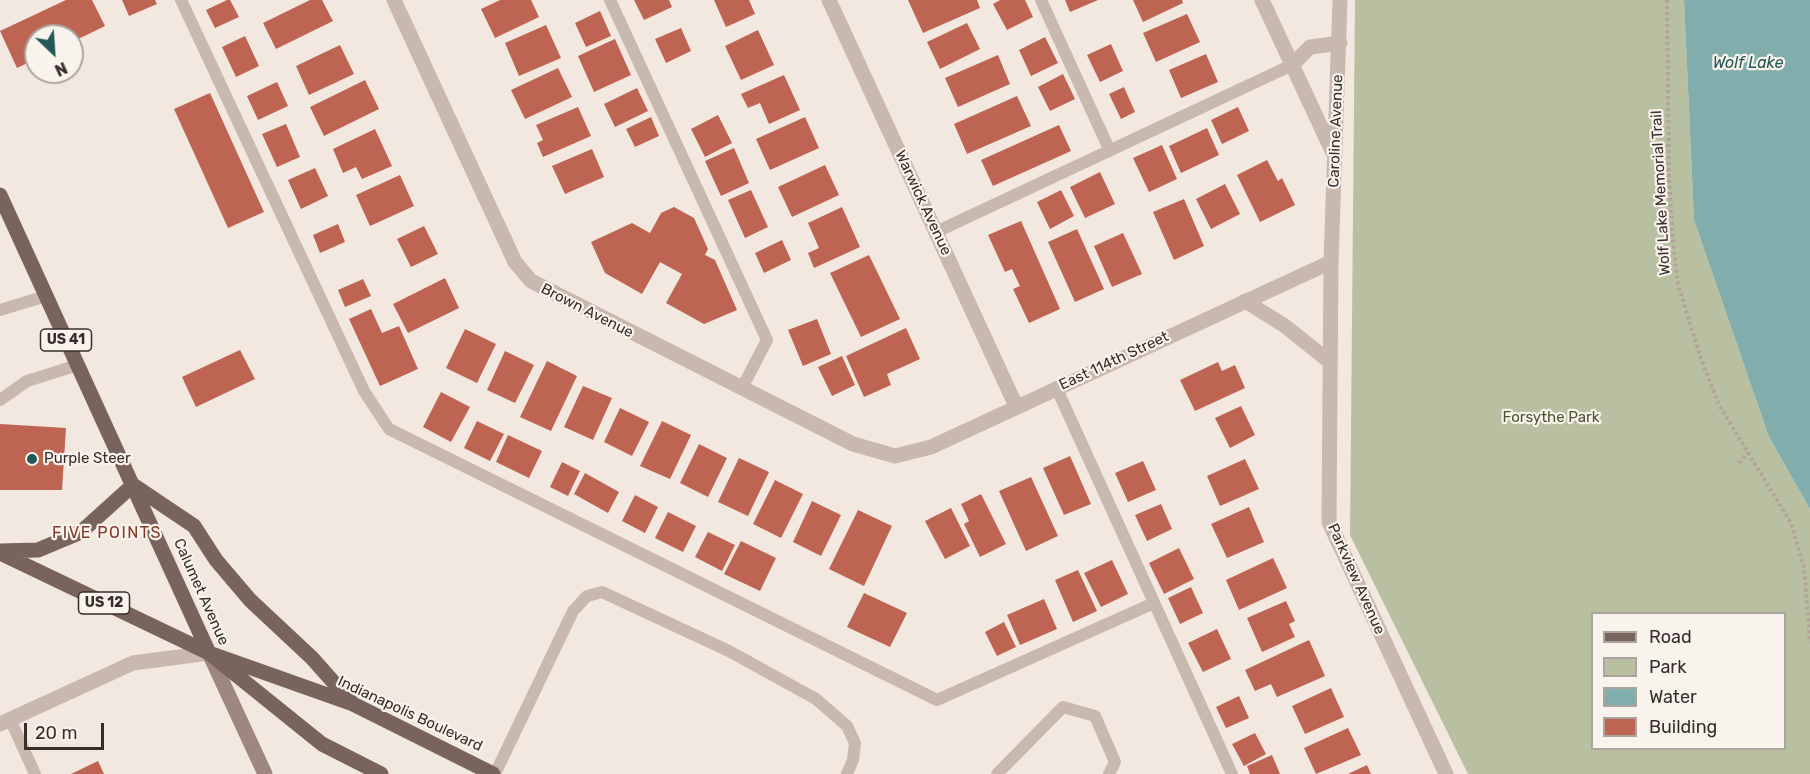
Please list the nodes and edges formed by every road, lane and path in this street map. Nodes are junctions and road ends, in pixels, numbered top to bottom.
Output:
1 (181, 0) edge
2 (393, 0) edge
3 (610, 0) edge
4 (829, 0) edge
5 (1041, 0) edge
6 (1262, 0) edge
7 (1340, 0) edge
8 (1667, 0) edge
9 (1340, 43) junction
10 (1292, 65) junction
11 (1110, 151) junction
12 (1335, 158) junction
13 (0, 195) edge
14 (936, 232) junction
15 (1331, 262) junction
16 (46, 296) junction
17 (1245, 301) junction
18 (0, 310) edge
19 (1330, 363) junction
20 (78, 365) junction
21 (1056, 387) junction
22 (742, 388) junction
23 (0, 400) edge
24 (1017, 406) junction
25 (1748, 452) junction
26 (895, 456) joint
27 (1739, 463) dead end
28 (133, 485) junction
29 (0, 552) edge
30 (1154, 603) junction
31 (1810, 643) edge
32 (209, 653) junction
33 (353, 704) junction
34 (5, 721) edge
35 (35, 774) edge
36 (265, 774) edge
37 (381, 774) edge
38 (494, 774) edge
39 (847, 774) edge
40 (997, 774) edge
41 (1109, 774) edge
42 (1232, 774) edge
43 (1446, 774) edge

1 - 30 lane
2 - 22 street, Brown Avenue
3 - 22 lane
4 - 14 street, Warwick Avenue
5 - 11 lane
6 - 10 street
7 - 9 street, Caroline Avenue
8 - 25 path, Wolf Lake Memorial Trail
9 - 10 street
9 - 12 street, Caroline Avenue
10 - 11 lane
10 - 12 street
11 - 14 lane
12 - 15 street, Caroline Avenue
13 - 16 main road, Calumet Avenue / US 41
14 - 24 street, Warwick Avenue
15 - 17 street, East 114th Street
15 - 19 street, Parkview Avenue
16 - 18 lane
16 - 20 main road, Calumet Avenue / US 41
17 - 19 street
17 - 21 street, East 114th Street
19 - 43 street, Parkview Avenue
20 - 23 lane
20 - 28 main road, Calumet Avenue / US 41
21 - 24 street, East 114th Street
21 - 30 lane
22 - 26 street, Brown Avenue
24 - 26 street, East 114th Street
25 - 27 path
25 - 31 path, Wolf Lake Memorial Trail
28 - 29 main road
28 - 32 main road, Calumet Avenue / US 41
28 - 33 main road
29 - 32 main road, Indianapolis Boulevard / US 12
30 - 42 lane
32 - 33 main road, Indianapolis Boulevard / US 12
32 - 34 street
32 - 36 street, Calumet Avenue
32 - 37 main road, Indianapolis Boulevard / US 12
33 - 38 main road, Indianapolis Boulevard / US 12
34 - 35 lane
38 - 39 lane
40 - 41 lane

